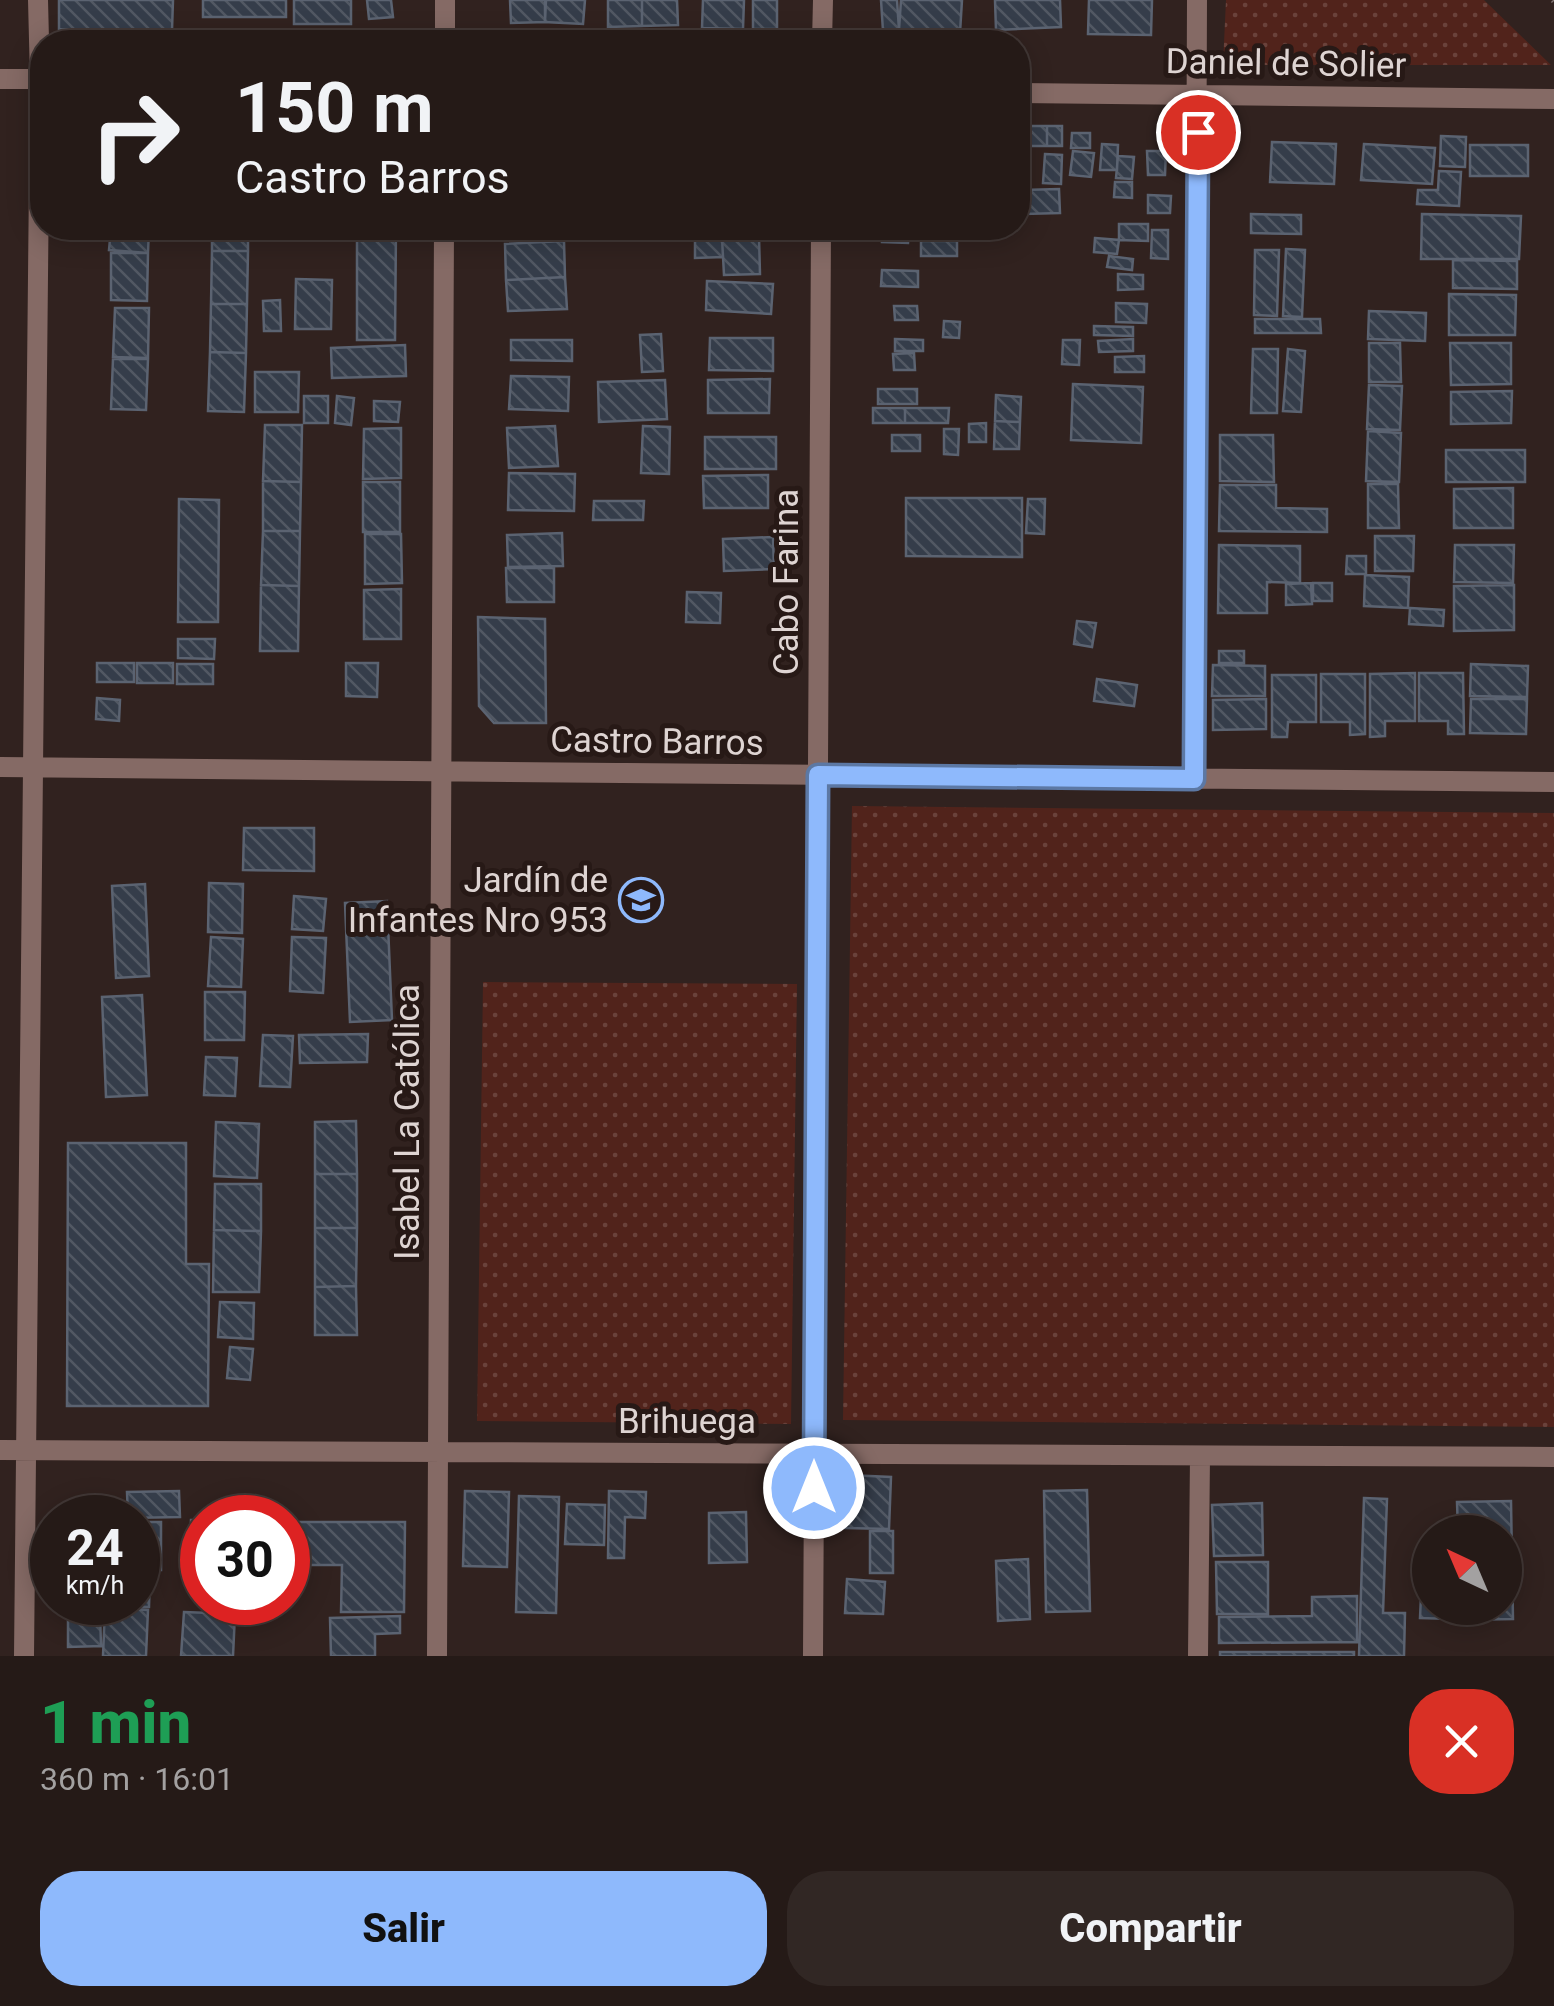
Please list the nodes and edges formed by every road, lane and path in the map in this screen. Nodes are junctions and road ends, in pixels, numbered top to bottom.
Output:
1 (38, 0) edge
2 (445, 0) edge
3 (823, 0) edge
4 (1197, 0) edge
5 (39, 30) edge
6 (445, 30) edge
7 (822, 30) edge
8 (0, 79) edge
9 (30, 79) edge
10 (1030, 93) edge
11 (1198, 94) junction
12 (1554, 99) edge
13 (39, 240) edge
14 (444, 240) edge
15 (820, 240) edge
16 (0, 767) edge
17 (33, 768) junction
18 (441, 772) junction
19 (818, 775) junction
20 (1194, 779) junction
21 (1554, 782) edge
22 (0, 1450) edge
23 (26, 1450) junction
24 (438, 1452) junction
25 (814, 1454) junction
26 (1200, 1456) junction
27 (1554, 1457) edge
28 (24, 1656) edge
29 (437, 1656) edge
30 (813, 1656) edge
31 (1198, 1656) edge

1 - 5 street
2 - 6 street
3 - 7 street
4 - 11 street
8 - 9 street
10 - 11 street, Daniel de Solier
11 - 12 street, Daniel de Solier
11 - 20 street
13 - 17 street
14 - 18 street, Isabel La Católica
15 - 19 street, Cabo Farina
16 - 17 street, Castro Barros
17 - 18 street, Castro Barros
17 - 23 street
18 - 19 street, Castro Barros
18 - 24 street, Isabel La Católica
19 - 20 street, Castro Barros
19 - 25 street, Cabo Farina
20 - 21 street, Castro Barros
22 - 23 street, Brihuega
23 - 24 street, Brihuega
23 - 28 street
24 - 25 street, Brihuega
24 - 29 street, Isabel La Católica
25 - 26 street, Brihuega
25 - 30 street, Cabo Farina
26 - 27 street, Brihuega
26 - 31 street

